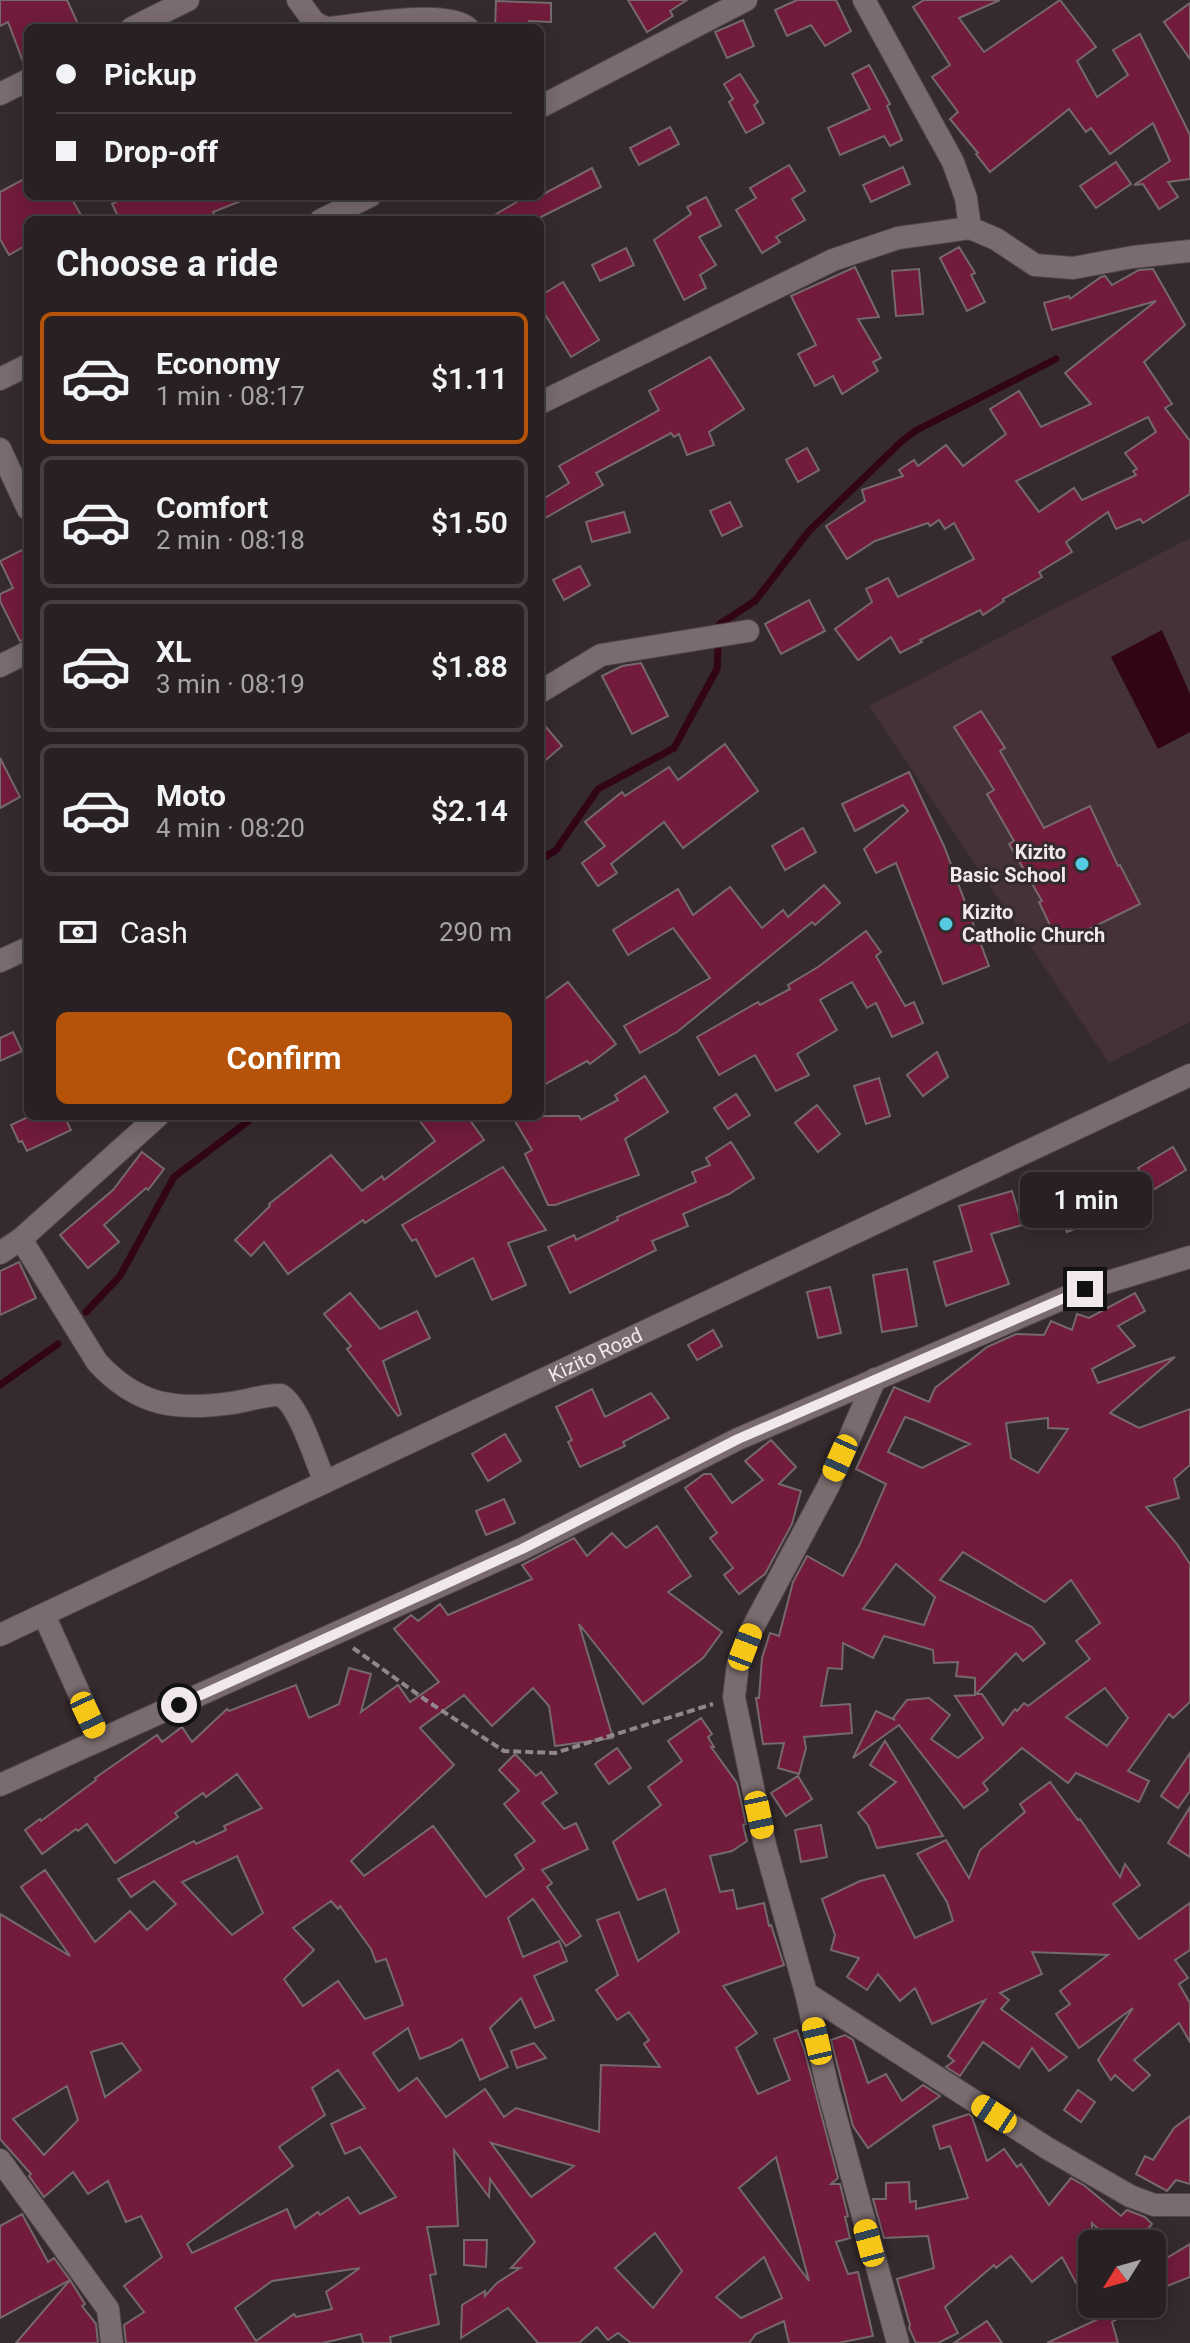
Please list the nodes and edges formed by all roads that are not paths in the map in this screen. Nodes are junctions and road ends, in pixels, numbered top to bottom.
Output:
1 (188, 0) edge
2 (298, 0) edge
3 (746, 0) edge
4 (864, 0) edge
5 (140, 24) edge
6 (318, 24) edge
7 (365, 24) edge
8 (462, 24) edge
9 (24, 82) edge
10 (0, 94) edge
11 (544, 105) edge
12 (362, 200) edge
13 (329, 216) edge
14 (970, 228) junction
15 (1190, 251) edge
16 (24, 367) edge
17 (0, 379) edge
18 (544, 401) edge
19 (0, 449) edge
20 (24, 500) edge
21 (748, 631) dead end
22 (24, 654) edge
23 (0, 666) edge
24 (544, 690) edge
25 (24, 950) edge
26 (0, 961) edge
27 (1190, 1075) edge
28 (154, 1120) edge
29 (21, 1239) junction
30 (0, 1253) edge
31 (1190, 1257) edge
32 (875, 1379) junction
33 (325, 1482) junction
34 (44, 1615) junction
35 (0, 1635) edge
36 (100, 1740) junction
37 (0, 1785) edge
38 (806, 1993) junction
39 (0, 2160) edge
40 (1190, 2205) edge
41 (112, 2343) edge
42 (898, 2343) edge

1 - 5 street
2 - 6 street
3 - 11 street
4 - 14 street
7 - 8 street
9 - 10 street
12 - 13 street
14 - 15 street
14 - 18 street
16 - 17 street
19 - 20 street
21 - 24 street
22 - 23 street
25 - 26 street
27 - 33 street, Kizito Road
28 - 29 street
29 - 30 street
29 - 33 street
31 - 32 street
32 - 36 street
32 - 38 street
33 - 34 street, Kizito Road
34 - 35 street, Kizito Road
34 - 36 street
36 - 37 street
38 - 40 street
38 - 42 street
39 - 41 street

